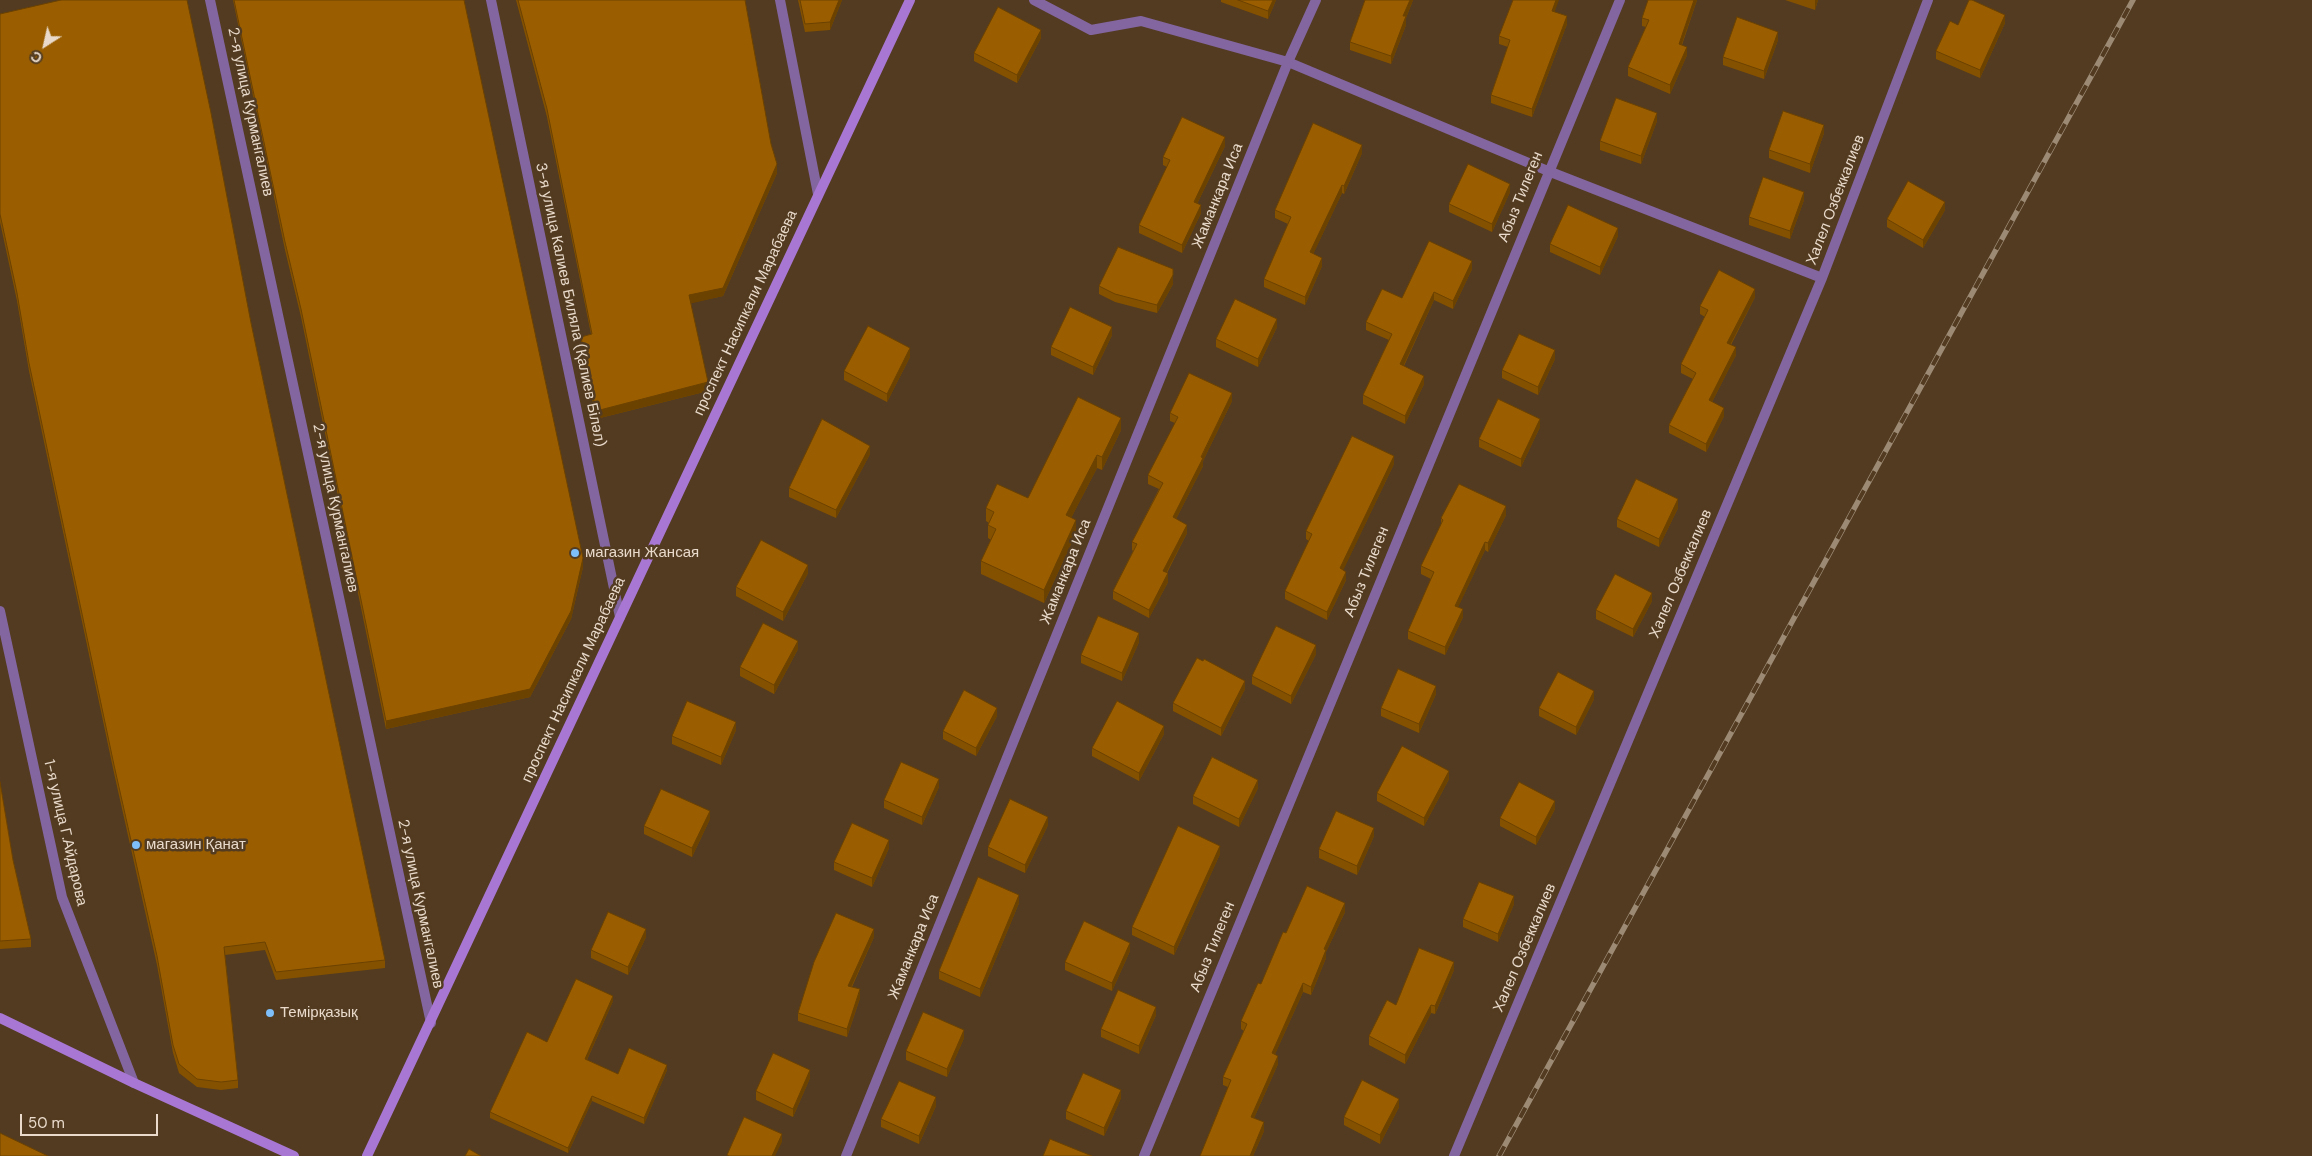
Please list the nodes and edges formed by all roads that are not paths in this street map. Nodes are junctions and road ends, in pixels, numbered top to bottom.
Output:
1 (210, 0) edge
2 (490, 0) edge
3 (780, 0) edge
4 (910, 0) edge
5 (1034, 0) edge
6 (1316, 0) edge
7 (1620, 0) edge
8 (1928, 0) edge
9 (1288, 62) junction
10 (1548, 172) junction
11 (818, 194) junction
12 (1822, 278) junction
13 (0, 611) edge
14 (620, 617) junction
15 (0, 1018) edge
16 (431, 1023) junction
17 (134, 1083) junction
18 (294, 1156) edge
19 (368, 1156) edge
20 (846, 1156) edge
21 (1144, 1156) edge
22 (1454, 1156) edge

1 - 16 street, 2-я улица Курмангалиев
2 - 14 street, 3-я улица Калиев Биляла (Қалиев Біләл)
3 - 11 street
4 - 11 main road, проспект Насипкали Марабаева
5 - 9 street
6 - 9 street, Жаманкара Иса
7 - 10 street, Абыз Тилеген
8 - 12 street, Халел Озбеккалиев
9 - 10 street
9 - 20 street, Жаманкара Иса
10 - 12 street
10 - 21 street, Абыз Тилеген
11 - 14 main road, проспект Насипкали Марабаева
12 - 22 street, Халел Озбеккалиев
13 - 17 street, 1-я улица Г.Айдарова
14 - 16 main road, проспект Насипкали Марабаева
15 - 17 main road
16 - 19 main road, проспект Насипкали Марабаева
17 - 18 main road

